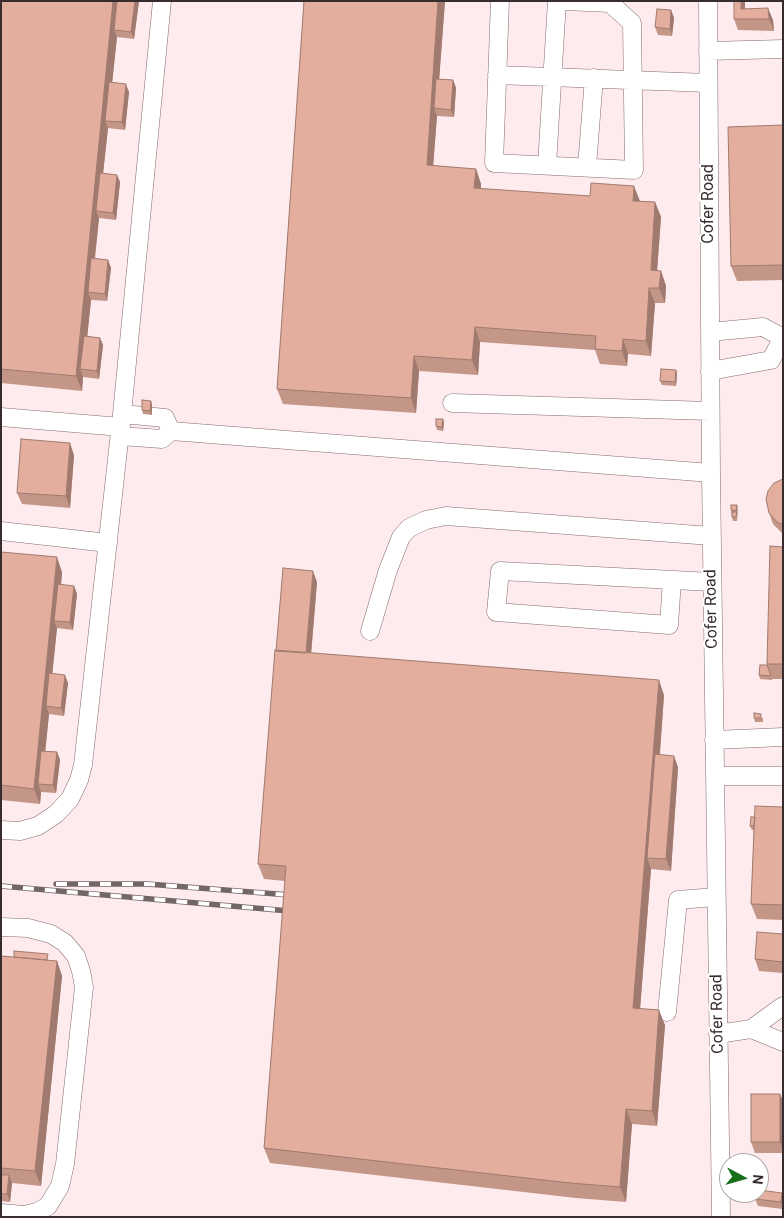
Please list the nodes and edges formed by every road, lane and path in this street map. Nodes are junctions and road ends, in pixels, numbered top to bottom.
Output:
1 (162, 1) edge
2 (500, 1) edge
3 (557, 1) edge
4 (564, 1) edge
5 (708, 1) edge
6 (783, 49) edge
7 (708, 51) junction
8 (497, 75) junction
9 (553, 77) junction
10 (594, 78) junction
11 (633, 80) junction
12 (708, 83) junction
13 (547, 165) junction
14 (588, 166) junction
15 (710, 332) junction
16 (782, 337) edge
17 (710, 371) junction
18 (452, 403) dead end
19 (710, 411) junction
20 (1, 417) edge
21 (121, 426) junction
22 (711, 473) junction
23 (1, 531) edge
24 (711, 536) junction
25 (108, 543) junction
26 (672, 580) junction
27 (712, 582) junction
28 (370, 631) dead end
29 (783, 737) edge
30 (714, 740) junction
31 (715, 776) junction
32 (783, 776) edge
33 (1, 830) edge
34 (716, 897) junction
35 (1, 927) edge
36 (783, 1006) edge
37 (667, 1012) dead end
38 (751, 1029) junction
39 (718, 1034) junction
40 (783, 1042) edge
41 (1, 1214) edge
42 (721, 1217) edge

1 - 21 street
2 - 8 street
3 - 9 street
4 - 11 street
5 - 7 street, Cofer Road
6 - 7 street
7 - 12 street, Cofer Road
8 - 9 street
8 - 13 street
9 - 10 street
9 - 13 street
10 - 11 street
10 - 14 street
11 - 12 street
11 - 14 street
12 - 15 street, Cofer Road
13 - 14 street
15 - 16 street
15 - 17 street, Cofer Road
16 - 17 street
17 - 19 street, Cofer Road
18 - 19 street
19 - 22 street, Cofer Road
20 - 21 street
21 - 22 street
21 - 25 street
22 - 24 street, Cofer Road
23 - 25 street
24 - 27 street, Cofer Road
24 - 28 street
25 - 33 street
26 - 26 street
26 - 27 street
27 - 30 street, Cofer Road
29 - 30 street
30 - 31 street, Cofer Road
31 - 32 street
31 - 34 street, Cofer Road
34 - 37 street
34 - 39 street, Cofer Road
35 - 41 street
36 - 38 street
38 - 39 street
38 - 40 street
39 - 42 street, Cofer Road

